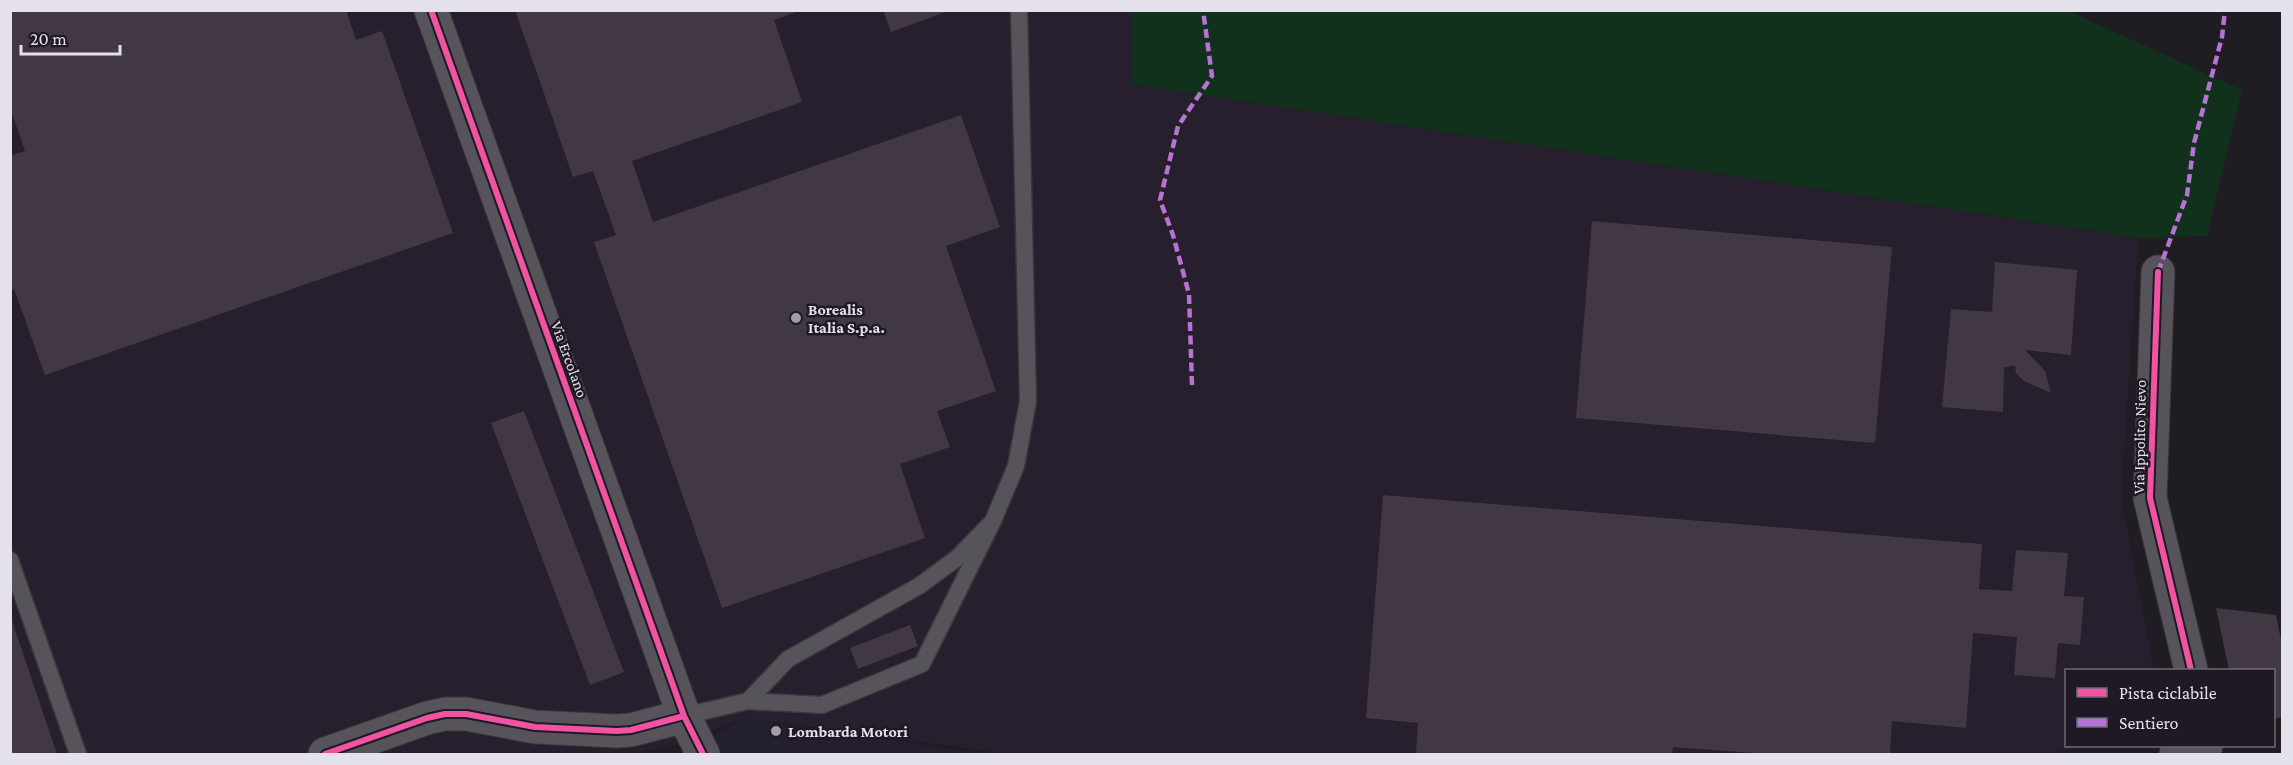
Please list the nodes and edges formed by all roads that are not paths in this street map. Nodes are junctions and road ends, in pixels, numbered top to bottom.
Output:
1 (431, 10) edge
2 (1019, 10) edge
3 (2158, 272) dead end
4 (993, 521) junction
5 (10, 560) edge
6 (2191, 669) edge
7 (747, 700) junction
8 (684, 716) junction
9 (2203, 747) edge
10 (78, 754) edge
11 (325, 754) edge
12 (703, 754) edge
13 (2176, 754) edge

1 - 8 street, Via Ercolano
2 - 4 lane
3 - 6 street, Via Ippolito Nievo
4 - 7 lane
4 - 7 lane
5 - 10 lane
7 - 8 lane
8 - 11 street
8 - 12 street, Via Ercolano
9 - 13 street

